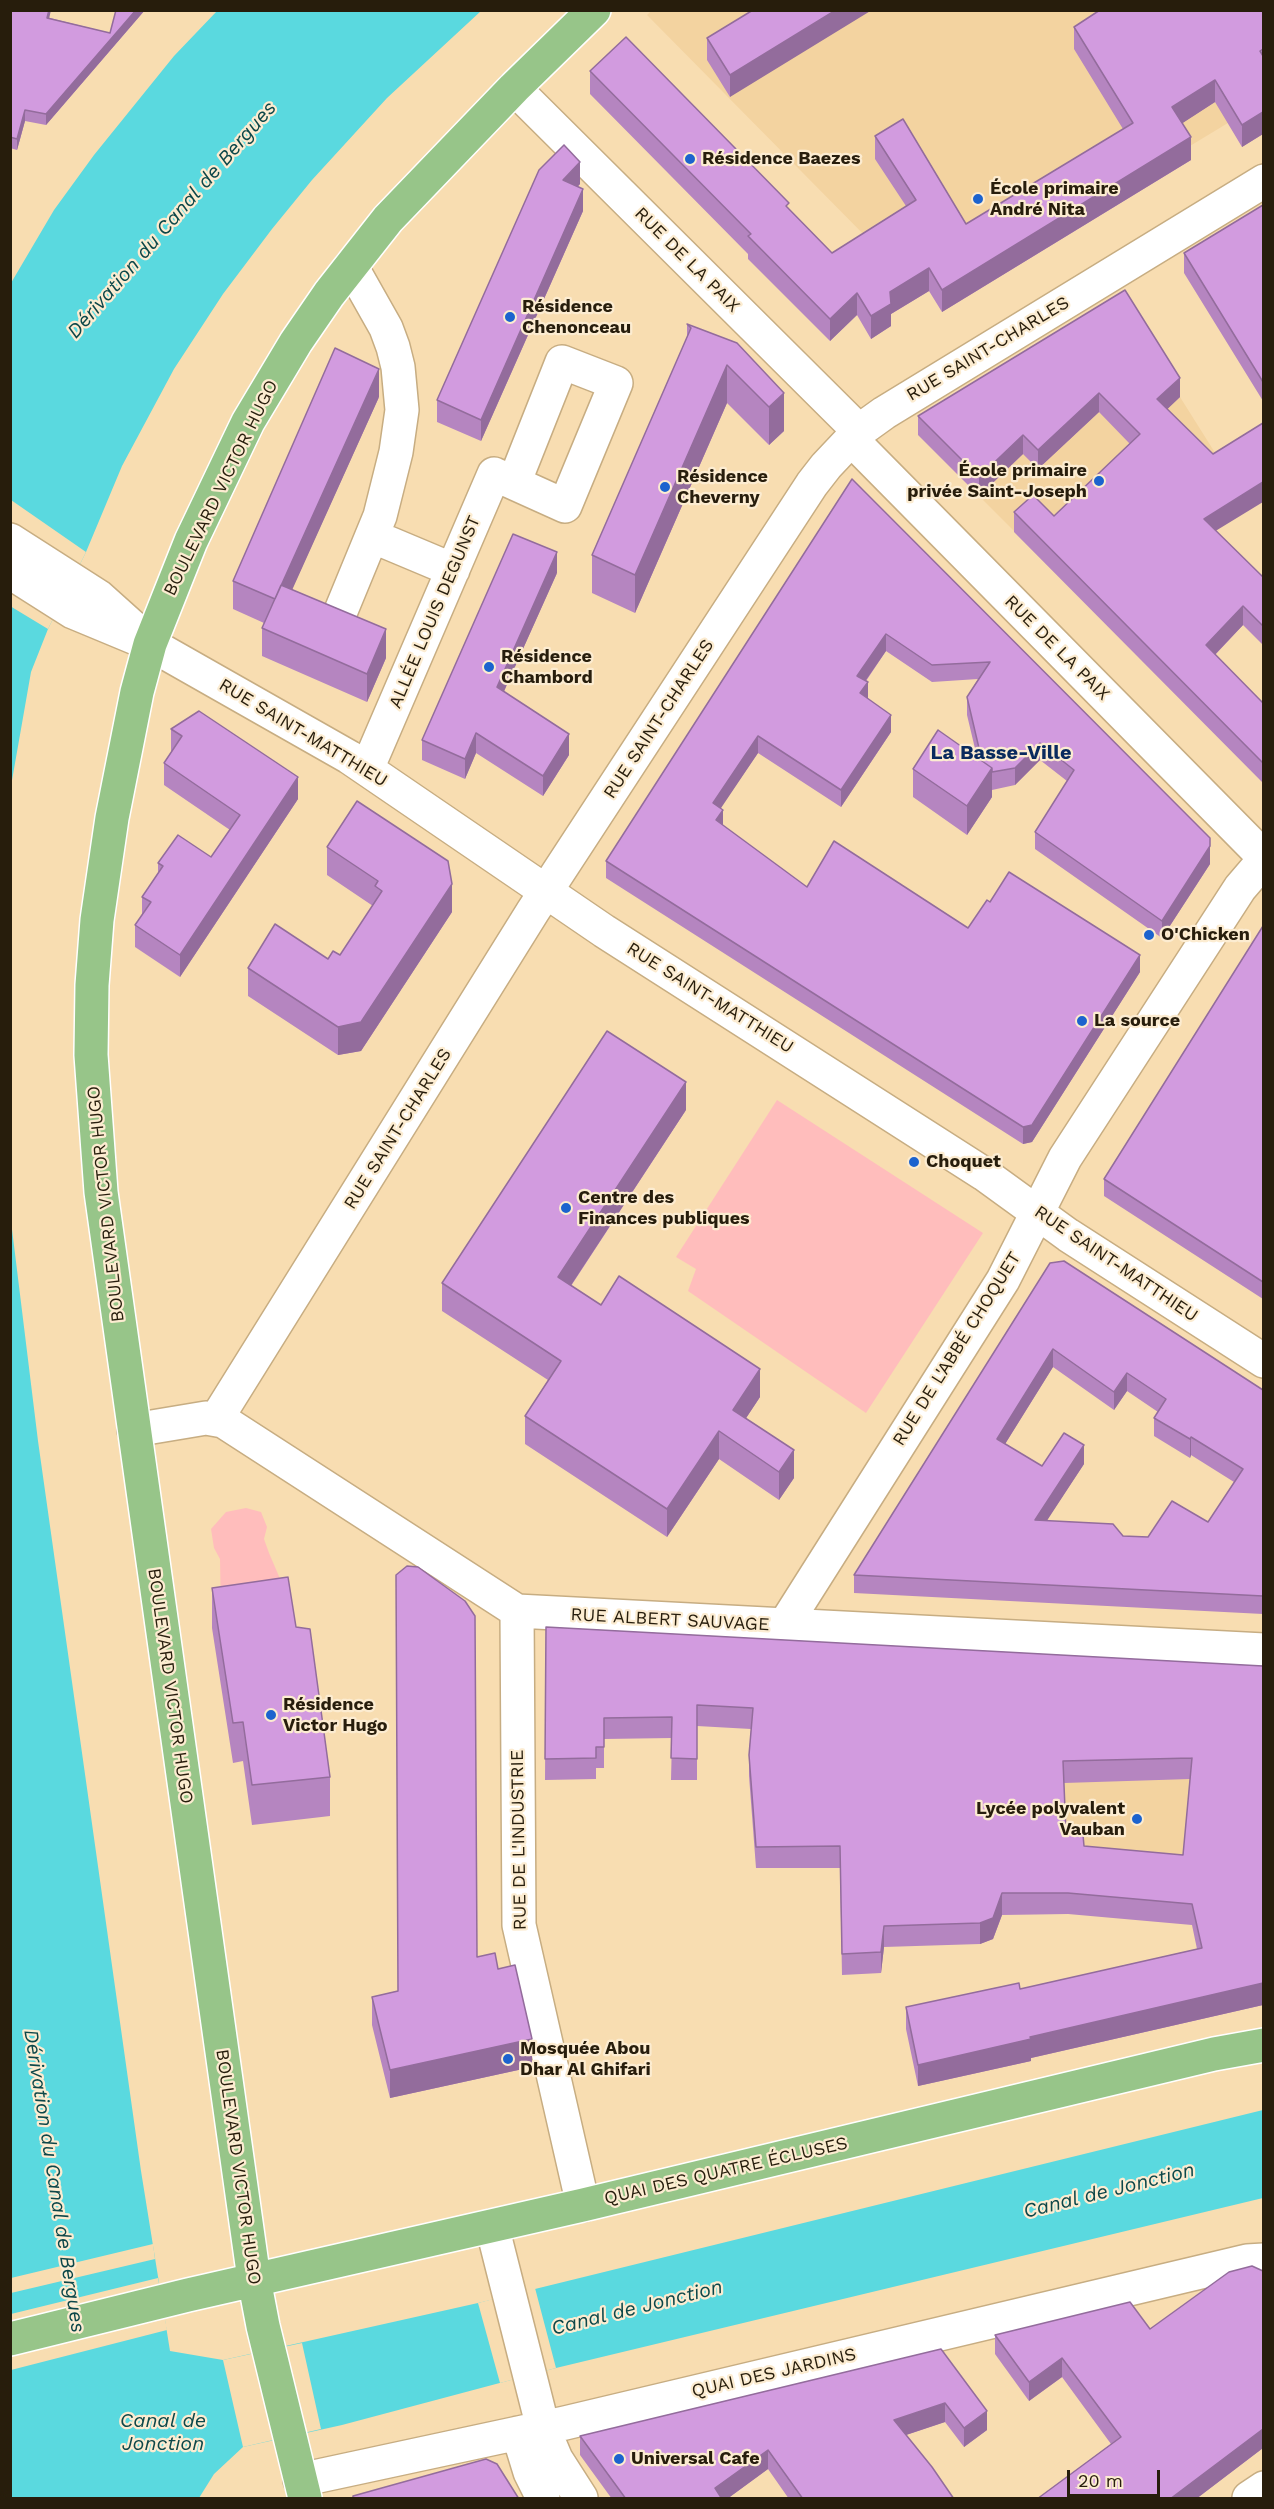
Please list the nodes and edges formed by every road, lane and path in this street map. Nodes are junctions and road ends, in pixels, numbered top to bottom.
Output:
1 (594, 10) edge
2 (514, 88) junction
3 (1263, 181) edge
4 (351, 266) junction
5 (855, 435) junction
6 (514, 483) dead end
7 (372, 536) junction
8 (10, 540) edge
9 (453, 570) junction
10 (10, 572) edge
11 (95, 609) junction
12 (338, 618) edge
13 (150, 644) junction
14 (367, 769) junction
15 (1263, 858) edge
16 (546, 892) junction
17 (1037, 1212) junction
18 (1263, 1361) edge
19 (218, 1418) junction
20 (134, 1430) junction
21 (517, 1611) junction
22 (784, 1626) junction
23 (1263, 1650) edge
24 (1263, 2030) edge
25 (1263, 2045) edge
26 (1214, 2054) junction
27 (583, 2205) junction
28 (492, 2226) junction
29 (1255, 2260) edge
30 (254, 2279) junction
31 (10, 2339) edge
32 (530, 2430) junction
33 (300, 2479) edge
34 (1263, 2488) edge
35 (543, 2499) edge
36 (581, 2499) edge
37 (1249, 2499) edge

1 - 2 main road, BOULEVARD VICTOR HUGO
2 - 4 main road, BOULEVARD VICTOR HUGO
2 - 5 street, RUE DE LA PAIX
3 - 5 street, RUE SAINT-CHARLES
4 - 7 street
4 - 13 main road, BOULEVARD VICTOR HUGO
5 - 15 street, RUE DE LA PAIX
5 - 16 street, RUE SAINT-CHARLES
6 - 9 street, ALLÉE LOUIS DEGUNST
7 - 9 street
7 - 12 street
8 - 11 street
9 - 14 street, ALLÉE LOUIS DEGUNST
10 - 11 street
11 - 13 street, RUE SAINT-MATTHIEU
13 - 14 street, RUE SAINT-MATTHIEU
13 - 20 main road, BOULEVARD VICTOR HUGO
14 - 16 street, RUE SAINT-MATTHIEU
15 - 17 street, RUE DE L'ABBÉ CHOQUET
16 - 17 street, RUE SAINT-MATTHIEU
16 - 19 street, RUE SAINT-CHARLES
17 - 18 street, RUE SAINT-MATTHIEU
17 - 22 street, RUE DE L'ABBÉ CHOQUET
19 - 20 street
19 - 21 street, RUE ALBERT SAUVAGE
20 - 30 main road, BOULEVARD VICTOR HUGO
21 - 22 street, RUE ALBERT SAUVAGE
21 - 27 street, RUE DE L'INDUSTRIE
22 - 23 street, RUE ALBERT SAUVAGE
24 - 26 main road
25 - 26 main road, QUAI DES QUATRE ÉCLUSES
26 - 27 main road, QUAI DES QUATRE ÉCLUSES
27 - 28 main road, QUAI DES QUATRE ÉCLUSES
28 - 30 main road, QUAI DES QUATRE ÉCLUSES
28 - 32 street
29 - 32 street, QUAI DES JARDINS
30 - 31 main road, QUAI DES QUATRE ÉCLUSES
30 - 33 main road, BOULEVARD VICTOR HUGO
32 - 33 street, QUAI DES JARDINS
32 - 35 street
32 - 36 street
34 - 37 street

